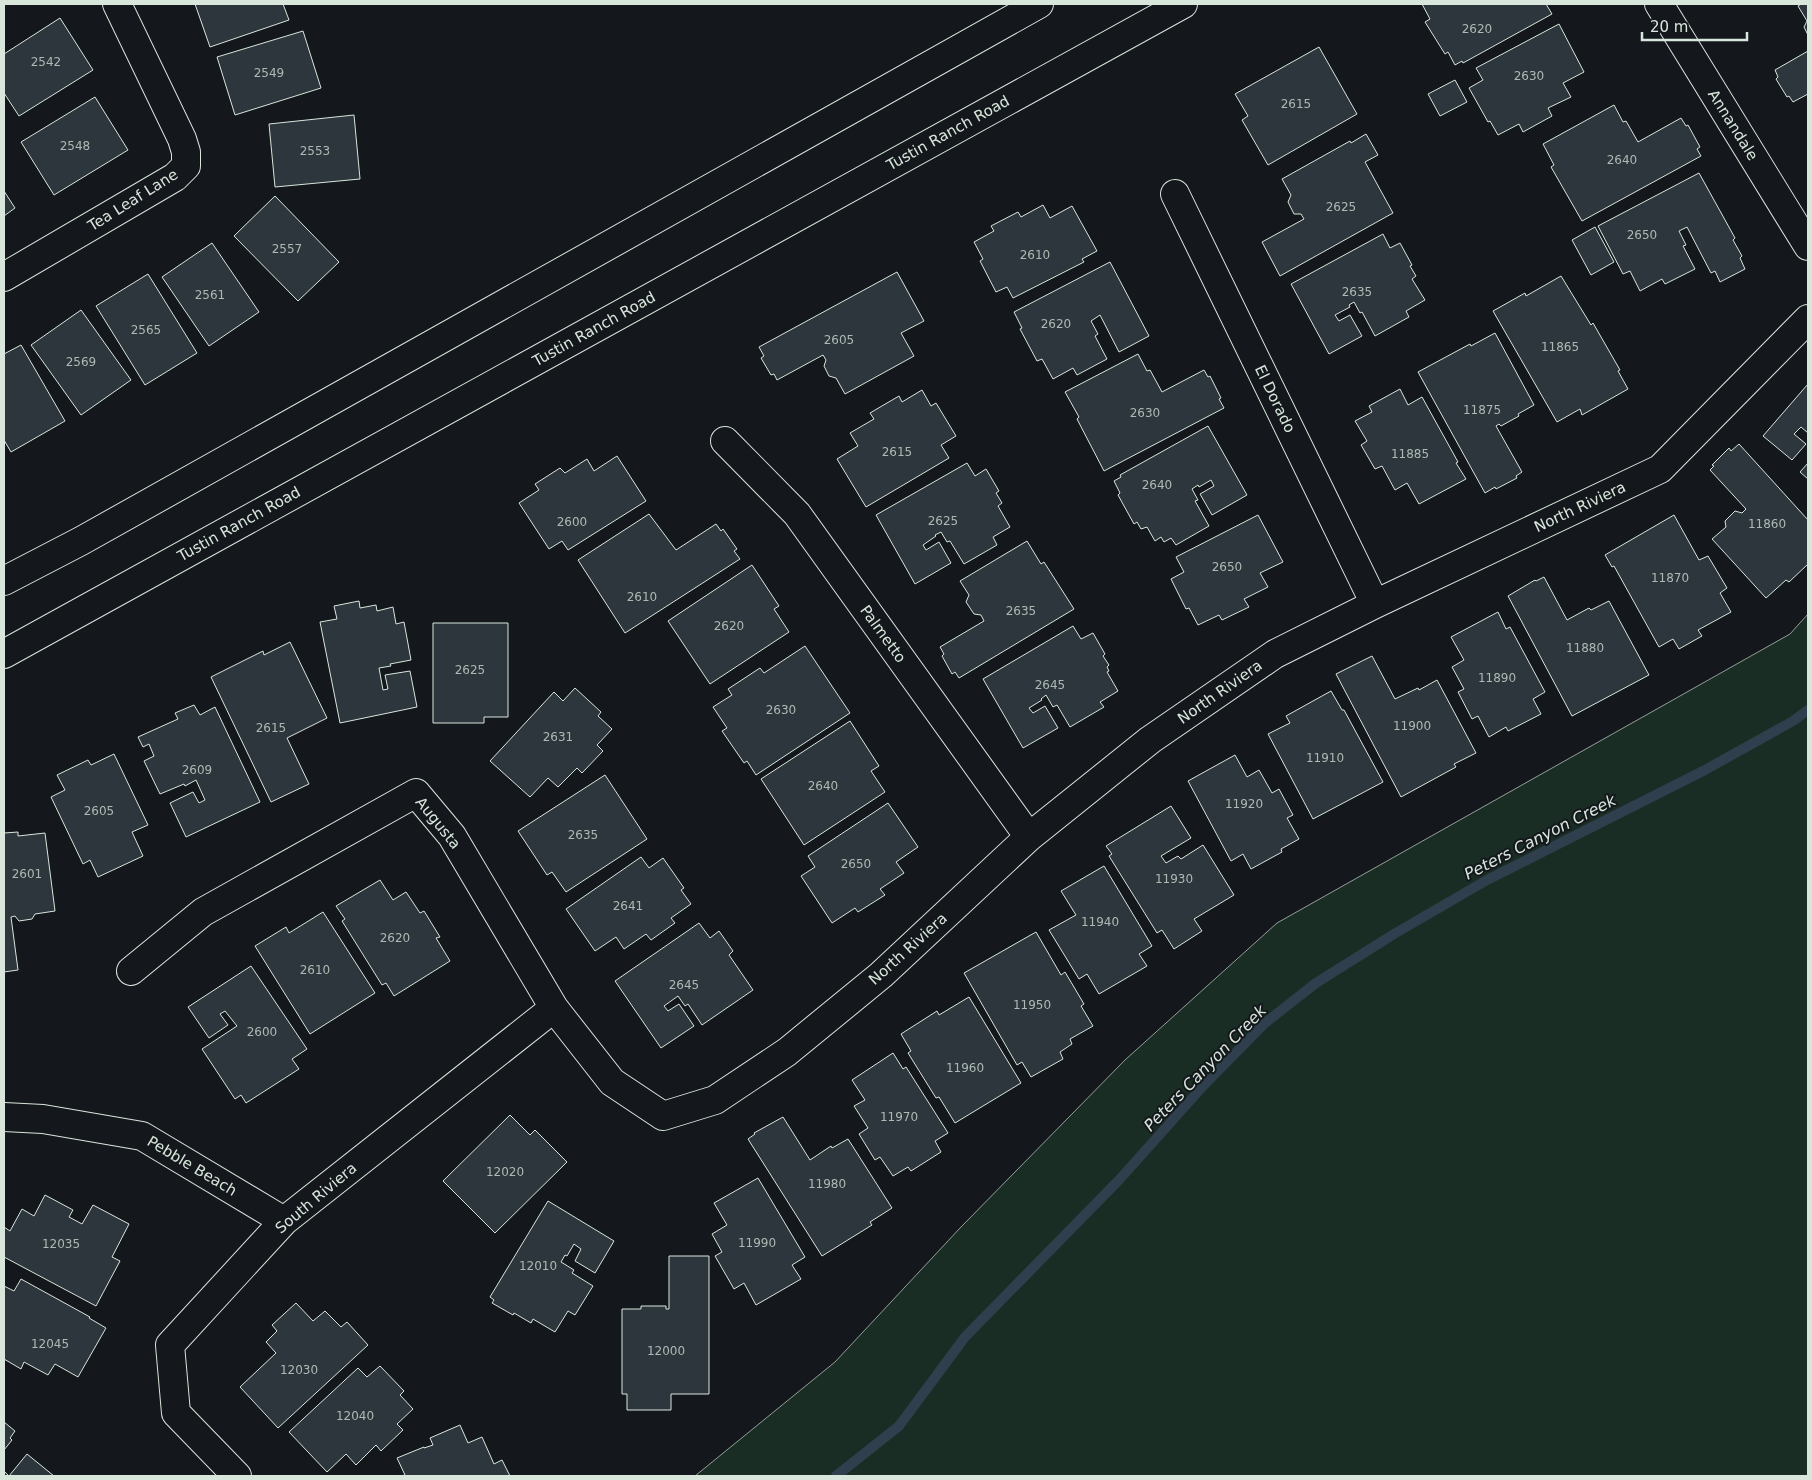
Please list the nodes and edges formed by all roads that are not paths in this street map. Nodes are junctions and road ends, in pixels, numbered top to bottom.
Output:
1 (117, 4) edge
2 (1039, 4) edge
3 (1184, 4) edge
4 (1658, 4) edge
5 (1175, 194) dead end
6 (1808, 246) edge
7 (4, 277) edge
8 (1808, 318) edge
9 (725, 441) dead end
10 (4, 581) edge
11 (1375, 604) junction
12 (4, 654) edge
13 (1029, 837) junction
14 (131, 971) dead end
15 (554, 1008) junction
16 (663, 1116) joint
17 (4, 1117) edge
18 (284, 1221) junction
19 (237, 1476) edge

1 - 7 street, Tea Leaf Lane
2 - 10 street
3 - 12 street, Tustin Ranch Road
4 - 6 street, Annandale
5 - 11 street, El Dorado
8 - 11 street, North Riviera
9 - 13 street, Palmetto
11 - 13 street, North Riviera
13 - 16 street, North Riviera
14 - 15 street, Augusta
15 - 16 street, Augusta
15 - 18 street, South Riviera
17 - 18 street, Pebble Beach
18 - 19 street, South Riviera

